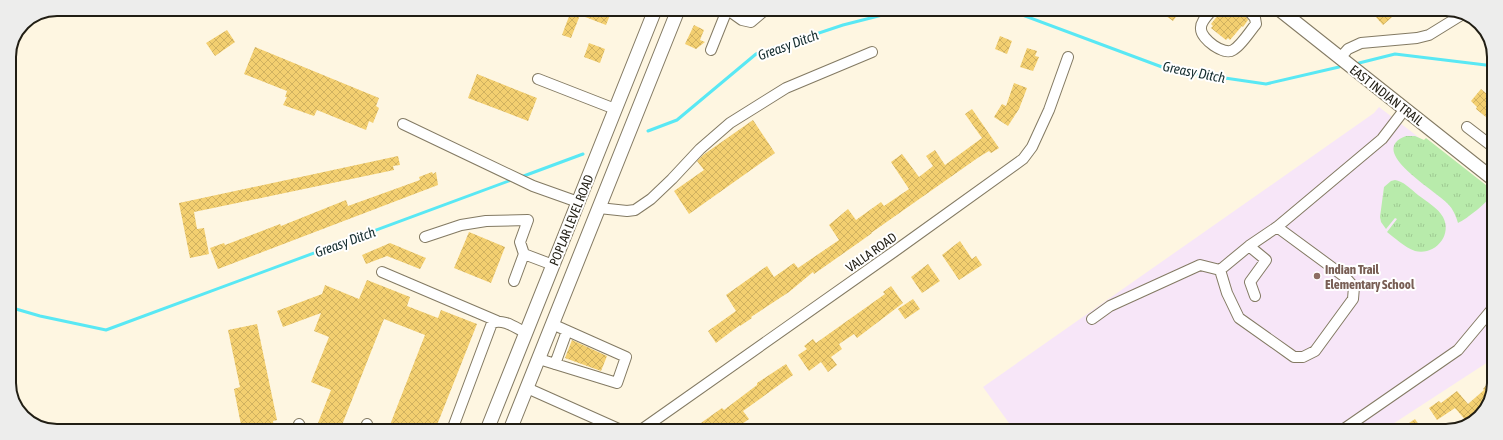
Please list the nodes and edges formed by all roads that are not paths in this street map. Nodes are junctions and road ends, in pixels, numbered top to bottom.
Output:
1 (653, 16) edge
2 (676, 16) edge
3 (726, 16) edge
4 (736, 16) edge
5 (758, 16) edge
6 (1207, 16) edge
7 (1253, 16) edge
8 (1288, 16) edge
9 (1458, 17) edge
10 (712, 50) dead end
11 (872, 52) dead end
12 (1068, 57) dead end
13 (1340, 58) junction
14 (538, 79) dead end
15 (615, 108) junction
16 (1405, 109) junction
17 (403, 124) dead end
18 (1467, 127) dead end
19 (1487, 142) edge
20 (1487, 174) edge
21 (578, 202) junction
22 (599, 208) junction
23 (1277, 227) junction
24 (425, 237) dead end
25 (1249, 246) junction
26 (524, 254) junction
27 (553, 265) junction
28 (1220, 270) junction
29 (382, 272) dead end
30 (514, 281) dead end
31 (1255, 296) dead end
32 (1487, 315) edge
33 (1092, 318) dead end
34 (497, 321) junction
35 (552, 324) junction
36 (567, 330) junction
37 (526, 333) junction
38 (539, 359) junction
39 (555, 364) junction
40 (527, 388) junction
41 (454, 424) edge
42 (489, 424) edge
43 (512, 424) edge
44 (608, 424) edge
45 (650, 424) edge
46 (1351, 424) edge

1 - 15 main road, POPLAR LEVEL ROAD
2 - 22 main road, POPLAR LEVEL ROAD
3 - 10 street
4 - 5 street
6 - 7 street
8 - 13 main road, EAST INDIAN TRAIL
9 - 13 street
11 - 22 street
12 - 45 street, VALLA ROAD
13 - 16 main road, EAST INDIAN TRAIL
14 - 15 street
15 - 21 main road, POPLAR LEVEL ROAD
16 - 20 main road, EAST INDIAN TRAIL
16 - 23 street
17 - 21 street
18 - 19 street
21 - 27 main road, POPLAR LEVEL ROAD
22 - 35 main road, POPLAR LEVEL ROAD
23 - 25 street
23 - 28 street
24 - 26 street
25 - 28 street
25 - 31 street
26 - 27 street
26 - 30 street
27 - 37 main road, POPLAR LEVEL ROAD
28 - 33 street
29 - 34 street
32 - 46 street
34 - 37 street
34 - 41 street
35 - 36 street
35 - 38 main road, POPLAR LEVEL ROAD
36 - 39 street
36 - 39 street
37 - 42 main road, POPLAR LEVEL ROAD
38 - 39 street
38 - 40 main road, POPLAR LEVEL ROAD
40 - 43 main road, POPLAR LEVEL ROAD
40 - 44 street

